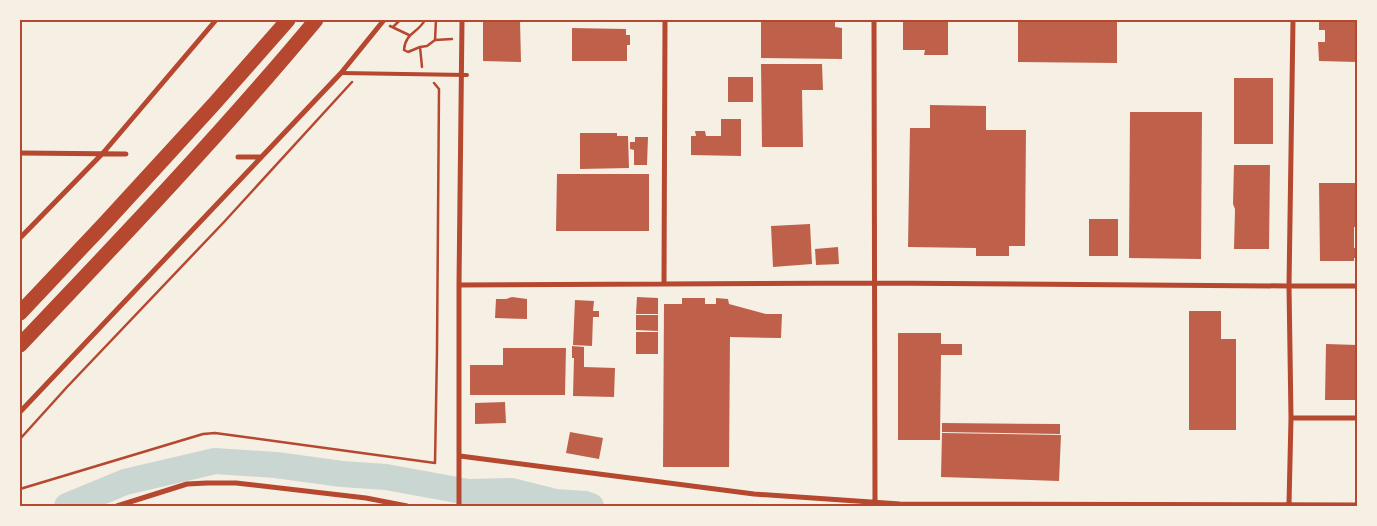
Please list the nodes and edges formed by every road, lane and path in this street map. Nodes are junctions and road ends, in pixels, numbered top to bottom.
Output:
1 (216, 20) edge
2 (288, 20) edge
3 (316, 20) edge
4 (400, 20) edge
5 (425, 20) edge
6 (436, 20) edge
7 (462, 20) edge
8 (665, 20) edge
9 (874, 20) edge
10 (1293, 20) edge
11 (383, 21) edge
12 (393, 27) junction
13 (409, 35) junction
14 (452, 39) dead end
15 (435, 40) junction
16 (420, 47) junction
17 (341, 73) junction
18 (423, 74) junction
19 (464, 75) junction
20 (352, 81) dead end
21 (434, 82) dead end
22 (20, 153) edge
23 (103, 153) junction
24 (126, 154) dead end
25 (238, 157) dead end
26 (261, 157) junction
27 (20, 238) edge
28 (664, 283) junction
29 (875, 283) junction
30 (459, 285) junction
31 (1290, 286) junction
32 (1357, 286) edge
33 (20, 313) edge
34 (20, 345) edge
35 (20, 412) edge
36 (1291, 418) junction
37 (1357, 418) edge
38 (20, 439) edge
39 (460, 456) junction
40 (20, 489) edge
41 (875, 503) junction
42 (1285, 505) edge
43 (1357, 505) edge
44 (117, 506) edge
45 (407, 506) edge
46 (459, 506) edge

1 - 23 street
2 - 33 highway
3 - 34 highway
4 - 12 path
5 - 13 path
6 - 15 path
7 - 19 street
8 - 28 street
9 - 29 street
10 - 31 street
11 - 12 path
11 - 17 street
12 - 13 path
13 - 16 path
14 - 15 path
15 - 16 path
16 - 18 path
17 - 18 lane
17 - 26 street
18 - 19 lane
19 - 30 street
20 - 38 path
21 - 40 path
22 - 23 street
23 - 24 street
23 - 27 street
25 - 26 street
26 - 35 street
28 - 29 street
28 - 30 street
29 - 31 street
29 - 41 street
30 - 39 street
31 - 32 street
31 - 36 street
36 - 37 street
36 - 42 street
39 - 41 street
39 - 46 street
41 - 42 street
42 - 43 street
44 - 45 street

